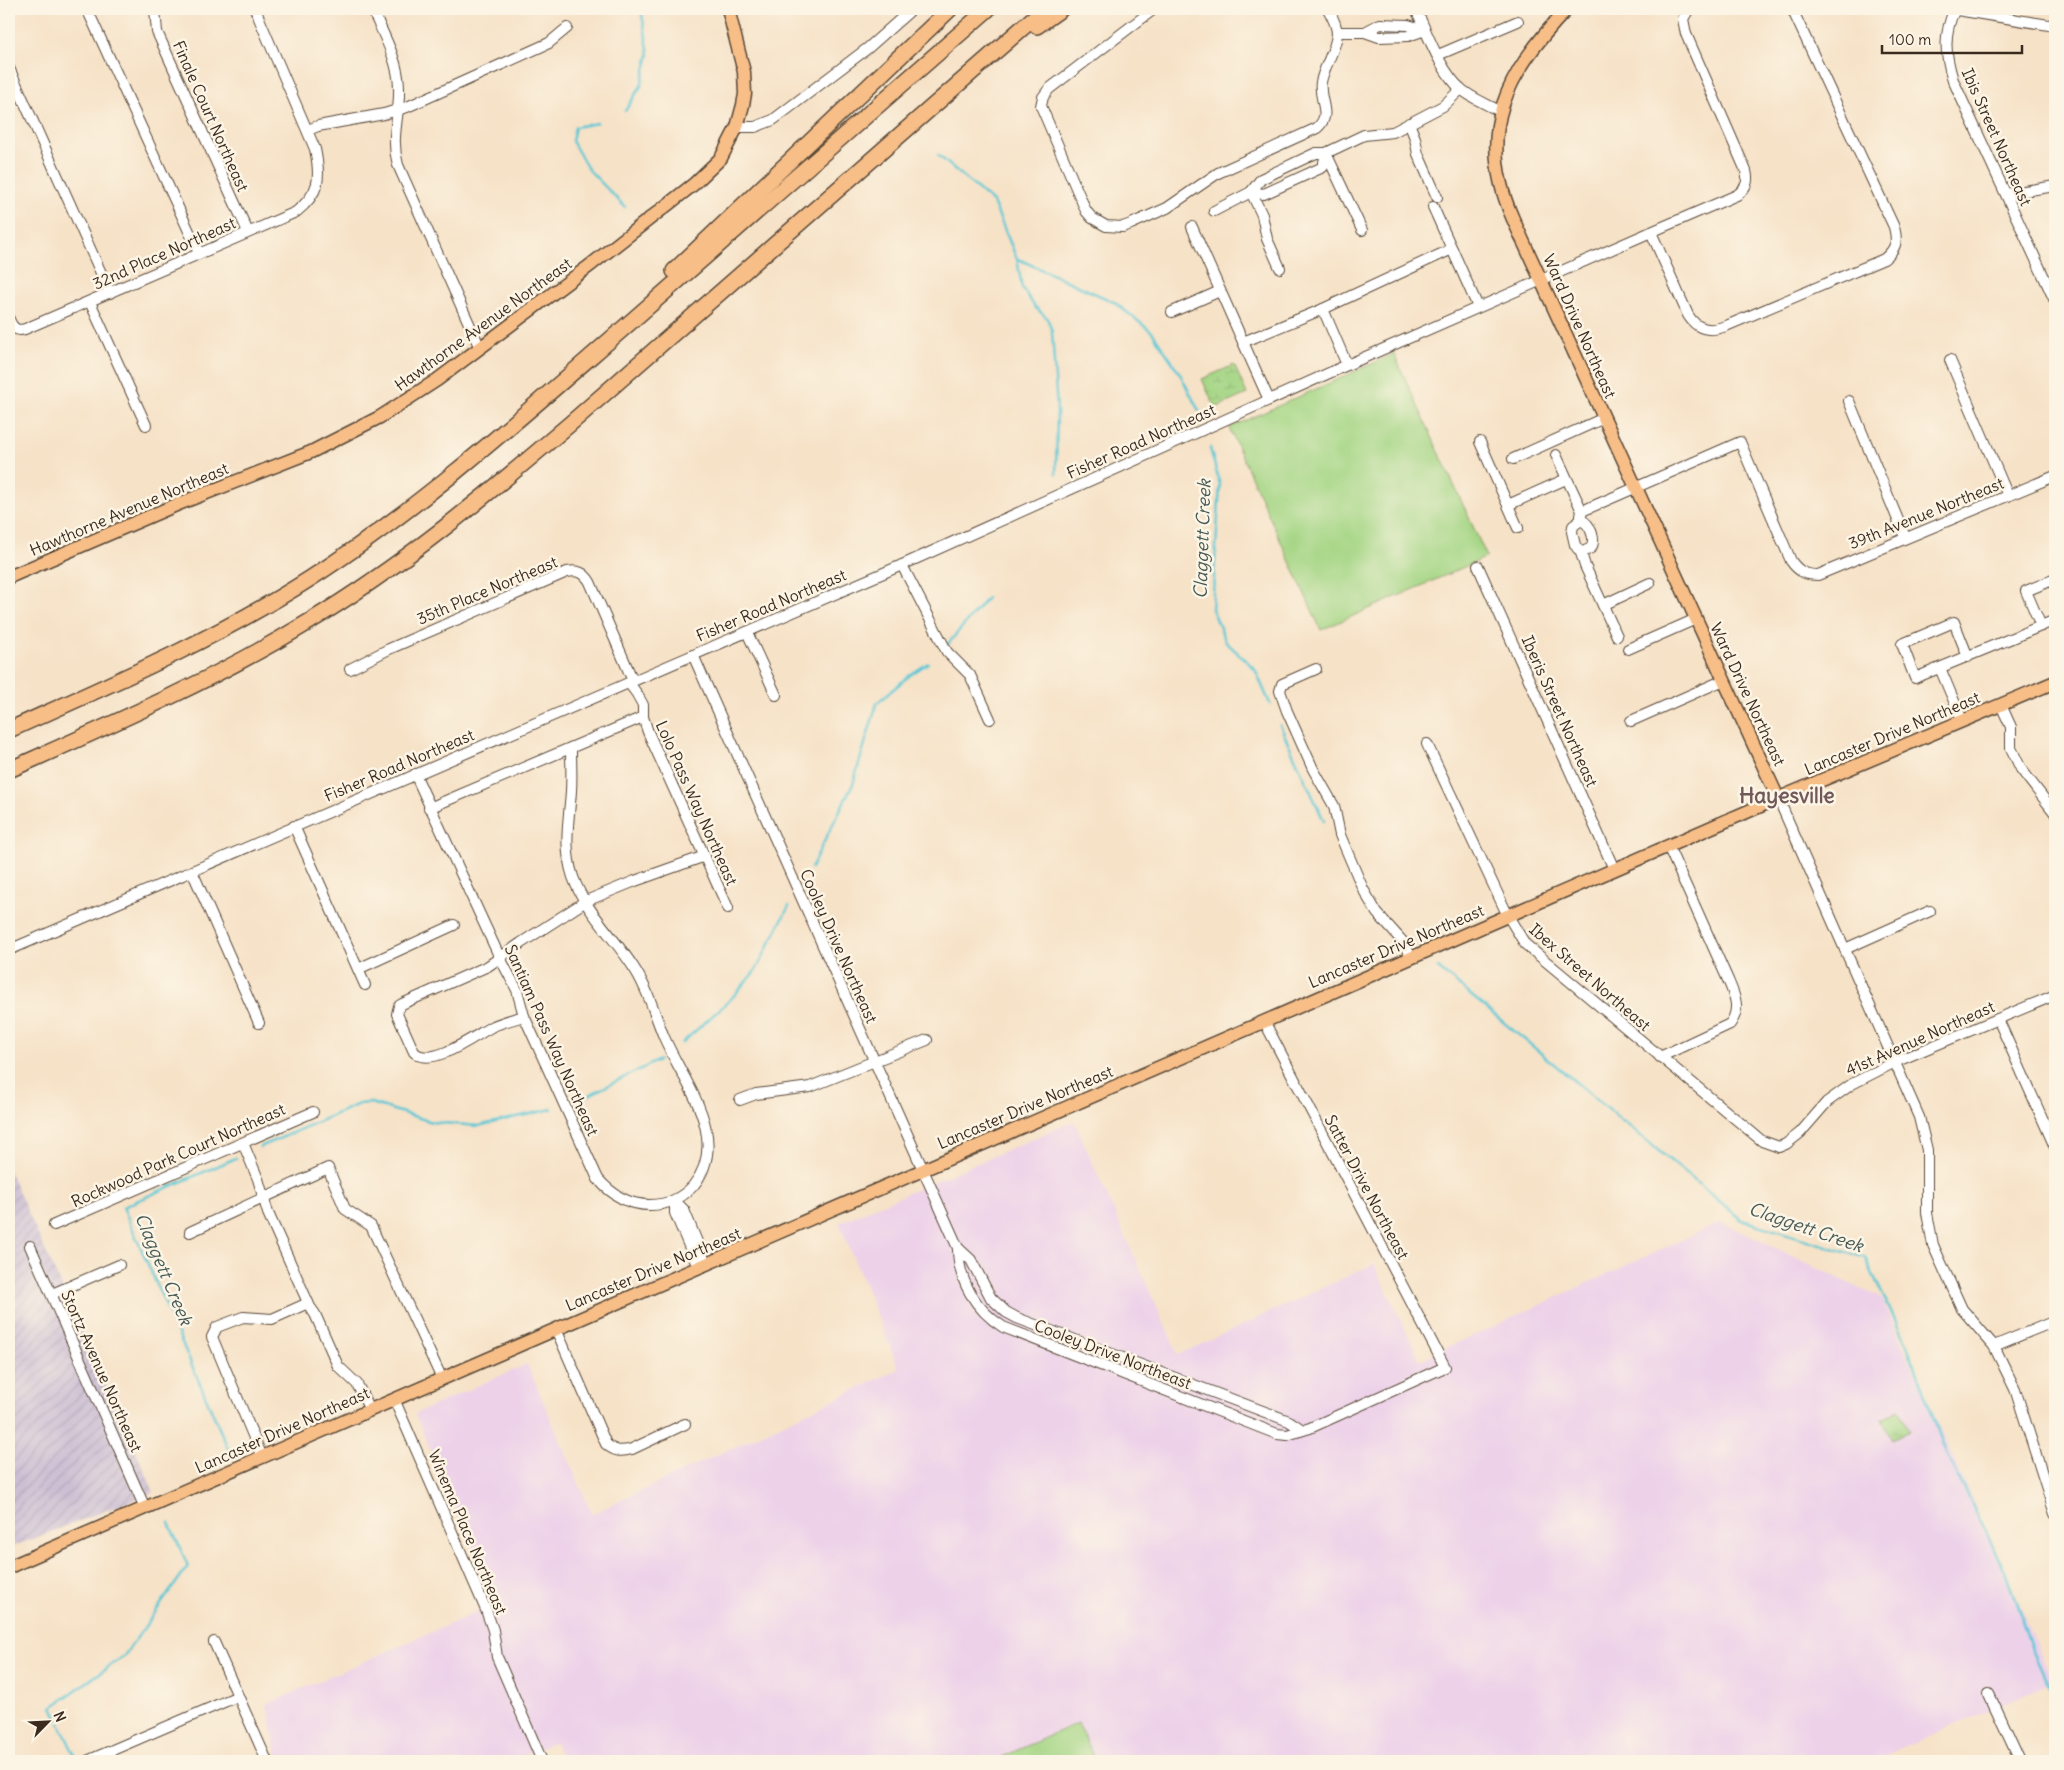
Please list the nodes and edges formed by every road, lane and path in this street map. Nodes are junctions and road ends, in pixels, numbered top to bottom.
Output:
1 (87, 9) edge
2 (255, 9) edge
3 (372, 9) edge
4 (728, 9) edge
5 (912, 9) edge
6 (950, 9) edge
7 (1044, 9) edge
8 (1061, 9) edge
9 (1154, 9) edge
10 (1328, 9) edge
11 (1416, 9) edge
12 (1567, 9) edge
13 (1689, 9) edge
14 (1792, 9) edge
15 (1954, 9) edge
16 (155, 10) dead end
17 (986, 10) edge
18 (1518, 21) dead end
19 (2055, 26) edge
20 (567, 28) dead end
21 (1425, 30) junction
22 (1337, 32) junction
23 (1438, 55) junction
24 (9, 68) edge
25 (969, 75) junction
26 (1461, 89) junction
27 (397, 111) junction
28 (1500, 111) junction
29 (1409, 123) junction
30 (737, 127) junction
31 (308, 130) junction
32 (1326, 153) junction
33 (2055, 186) edge
34 (1252, 192) junction
35 (2006, 194) junction
36 (1437, 197) dead end
37 (1434, 207) dead end
38 (1214, 211) dead end
39 (1192, 227) dead end
40 (1362, 230) dead end
41 (248, 232) junction
42 (1651, 232) junction
43 (1452, 249) junction
44 (199, 254) junction
45 (1280, 268) dead end
46 (1541, 279) junction
47 (1220, 291) junction
48 (110, 293) junction
49 (2055, 301) edge
50 (90, 302) junction
51 (1478, 307) junction
52 (1323, 309) junction
53 (1172, 312) dead end
54 (9, 319) edge
55 (1243, 342) junction
56 (480, 348) junction
57 (1950, 360) dead end
58 (1347, 365) junction
59 (1269, 400) junction
60 (1849, 401) dead end
61 (1604, 418) junction
62 (146, 425) dead end
63 (502, 434) junction
64 (1480, 442) dead end
65 (1556, 456) dead end
66 (1513, 459) dead end
67 (2055, 476) edge
68 (1566, 479) junction
69 (1635, 486) junction
70 (2008, 496) junction
71 (1508, 505) junction
72 (1581, 516) junction
73 (1518, 528) dead end
74 (1905, 538) junction
75 (1581, 553) junction
76 (902, 565) junction
77 (1478, 566) dead end
78 (9, 577) edge
79 (2055, 579) edge
80 (1650, 583) dead end
81 (1603, 605) junction
82 (1696, 619) junction
83 (2055, 620) edge
84 (2040, 626) junction
85 (747, 632) junction
86 (1617, 636) dead end
87 (1628, 649) dead end
88 (693, 655) junction
89 (1968, 656) junction
90 (1940, 668) junction
91 (350, 669) dead end
92 (1316, 670) dead end
93 (1724, 680) junction
94 (631, 682) junction
95 (2055, 682) edge
96 (776, 695) dead end
97 (2001, 705) junction
98 (643, 718) junction
99 (990, 719) dead end
100 (1962, 720) junction
101 (1631, 721) dead end
102 (9, 730) edge
103 (1427, 744) dead end
104 (571, 750) junction
105 (9, 770) edge
106 (415, 774) junction
107 (1778, 798) junction
108 (430, 808) junction
109 (2055, 813) edge
110 (294, 826) junction
111 (1668, 846) junction
112 (705, 856) junction
113 (1614, 869) junction
114 (192, 871) junction
115 (586, 901) junction
116 (728, 908) dead end
117 (1930, 912) dead end
118 (1508, 916) junction
119 (454, 925) dead end
120 (1845, 949) junction
121 (9, 950) edge
122 (1411, 957) junction
123 (500, 958) junction
124 (358, 969) junction
125 (365, 985) dead end
126 (2055, 995) edge
127 (524, 1016) junction
128 (1998, 1019) junction
129 (1264, 1021) junction
130 (259, 1023) dead end
131 (927, 1040) dead end
132 (1660, 1057) junction
133 (874, 1061) junction
134 (1895, 1062) junction
135 (740, 1100) dead end
136 (313, 1112) dead end
137 (243, 1143) junction
138 (1786, 1144) joint
139 (2055, 1147) edge
140 (922, 1170) junction
141 (264, 1197) junction
142 (675, 1201) junction
143 (54, 1225) dead end
144 (190, 1232) dead end
145 (30, 1246) dead end
146 (958, 1248) junction
147 (119, 1265) dead end
148 (702, 1265) junction
149 (52, 1294) junction
150 (308, 1303) junction
151 (2055, 1321) edge
152 (556, 1329) junction
153 (1994, 1346) junction
154 (1446, 1367) joint
155 (442, 1379) junction
156 (394, 1399) junction
157 (370, 1410) junction
158 (685, 1424) dead end
159 (1301, 1429) junction
160 (262, 1457) junction
161 (146, 1508) junction
162 (2055, 1514) edge
163 (9, 1567) edge
164 (214, 1642) dead end
165 (1989, 1694) dead end
166 (238, 1696) junction
167 (87, 1761) edge
168 (267, 1761) edge
169 (542, 1761) edge
170 (2020, 1761) edge

1 - 44 street
2 - 31 street
3 - 27 street
4 - 30 main road, Hawthorne Avenue Northeast
5 - 30 street
6 - 63 highway
7 - 25 highway
8 - 25 highway
9 - 22 street
10 - 22 street
11 - 21 street
12 - 28 main road, Ward Drive Northeast
13 - 42 street, Fisher Road Northeast
14 - 42 street
15 - 19 street
15 - 35 street, Ibis Street Northeast
16 - 41 street, Finale Court Northeast
17 - 63 highway
18 - 23 street
20 - 27 street
21 - 22 street
21 - 23 street
23 - 26 street
24 - 48 street
25 - 105 highway
26 - 28 street
26 - 29 street
27 - 31 street
27 - 56 street
28 - 46 main road, Ward Drive Northeast
29 - 32 street
29 - 36 street
30 - 56 main road, Hawthorne Avenue Northeast
31 - 41 street, 32nd Place Northeast
32 - 34 street
32 - 34 street
32 - 40 street
33 - 35 street
34 - 38 street
34 - 45 street
35 - 49 street, Ibis Street Northeast
37 - 43 street
39 - 47 street
41 - 44 street, 32nd Place Northeast
42 - 46 street, Fisher Road Northeast
43 - 51 street
43 - 52 street
44 - 48 street, 32nd Place Northeast
46 - 51 street, Fisher Road Northeast
46 - 61 main road, Ward Drive Northeast
47 - 53 street
47 - 55 street
48 - 50 street, 32nd Place Northeast
50 - 54 street, 32nd Place Northeast
50 - 62 street
51 - 58 street, Fisher Road Northeast
52 - 55 street
52 - 58 street
55 - 59 street
56 - 78 main road, Hawthorne Avenue Northeast
57 - 70 street
58 - 59 street, Fisher Road Northeast
59 - 76 street, Fisher Road Northeast
60 - 74 street
61 - 66 street
61 - 69 main road, Ward Drive Northeast
63 - 102 highway
64 - 71 street
65 - 68 street
67 - 70 street, 39th Avenue Northeast
68 - 71 street
68 - 72 street
69 - 72 street
69 - 74 street, 39th Avenue Northeast
69 - 82 main road, Ward Drive Northeast
70 - 74 street, 39th Avenue Northeast
71 - 73 street
72 - 75 street
72 - 75 street
75 - 81 street
76 - 85 street, Fisher Road Northeast
76 - 99 street
77 - 113 street, Iberis Street Northeast
79 - 84 street
80 - 81 street
81 - 86 street
82 - 87 street
82 - 93 main road, Ward Drive Northeast
83 - 84 street
84 - 89 street
85 - 88 street, Fisher Road Northeast
85 - 96 street
88 - 94 street, Fisher Road Northeast
88 - 133 street, Cooley Drive Northeast
89 - 90 street
89 - 90 street
90 - 100 street
91 - 94 street, 35th Place Northeast
92 - 122 street
93 - 101 street
93 - 107 main road, Ward Drive Northeast
94 - 98 street, Lolo Pass Way Northeast
94 - 106 street, Fisher Road Northeast
95 - 97 main road, Lancaster Drive Northeast
97 - 100 main road, Lancaster Drive Northeast
97 - 109 street
98 - 104 street
98 - 112 street, Lolo Pass Way Northeast
100 - 107 main road, Lancaster Drive Northeast
103 - 118 street, Ibex Street Northeast
104 - 108 street
104 - 115 street
106 - 108 street, Santiam Pass Way Northeast
106 - 110 street, Fisher Road Northeast
107 - 111 main road, Lancaster Drive Northeast
107 - 120 street, Ward Drive Northeast
108 - 123 street, Santiam Pass Way Northeast
110 - 114 street, Fisher Road Northeast
110 - 124 street
111 - 113 main road, Lancaster Drive Northeast
111 - 132 street
112 - 115 street
112 - 116 street, Lolo Pass Way Northeast
113 - 118 main road, Lancaster Drive Northeast
114 - 121 street, Fisher Road Northeast
114 - 130 street
115 - 123 street
115 - 142 street
117 - 120 street
118 - 122 main road, Lancaster Drive Northeast
118 - 132 street, Ibex Street Northeast
119 - 124 street
120 - 134 street, Ward Drive Northeast
122 - 129 main road, Lancaster Drive Northeast
123 - 127 street, Santiam Pass Way Northeast
123 - 127 street
124 - 125 street
126 - 128 street, 41st Avenue Northeast
127 - 142 street, Santiam Pass Way Northeast
128 - 134 street, 41st Avenue Northeast
128 - 139 street
129 - 140 main road, Lancaster Drive Northeast
129 - 154 street, Satter Drive Northeast
131 - 133 street
132 - 138 street, Ibex Street Northeast
133 - 135 street
133 - 140 street, Cooley Drive Northeast
134 - 138 street, 41st Avenue Northeast
134 - 153 street, Ward Drive Northeast
136 - 137 street, Rockwood Park Court Northeast
137 - 141 street
137 - 143 street, Rockwood Park Court Northeast
140 - 146 street, Cooley Drive Northeast
140 - 148 main road, Lancaster Drive Northeast
141 - 144 street
141 - 150 street
141 - 155 street
142 - 148 street
145 - 149 street, Stortz Avenue Northeast
146 - 159 street, Cooley Drive Northeast
146 - 159 street, Cooley Drive Northeast
147 - 149 street
148 - 152 main road, Lancaster Drive Northeast
149 - 161 street, Stortz Avenue Northeast
150 - 157 street
150 - 160 street
151 - 153 street
152 - 155 main road, Lancaster Drive Northeast
152 - 158 street
153 - 162 street, Ward Drive Northeast
154 - 159 street, Cooley Drive Northeast
155 - 156 main road, Lancaster Drive Northeast
156 - 157 main road, Lancaster Drive Northeast
156 - 169 street, Winema Place Northeast
157 - 160 main road, Lancaster Drive Northeast
160 - 161 main road, Lancaster Drive Northeast
161 - 163 main road, Lancaster Drive Northeast
164 - 166 street
165 - 170 street
166 - 167 street
166 - 168 street

